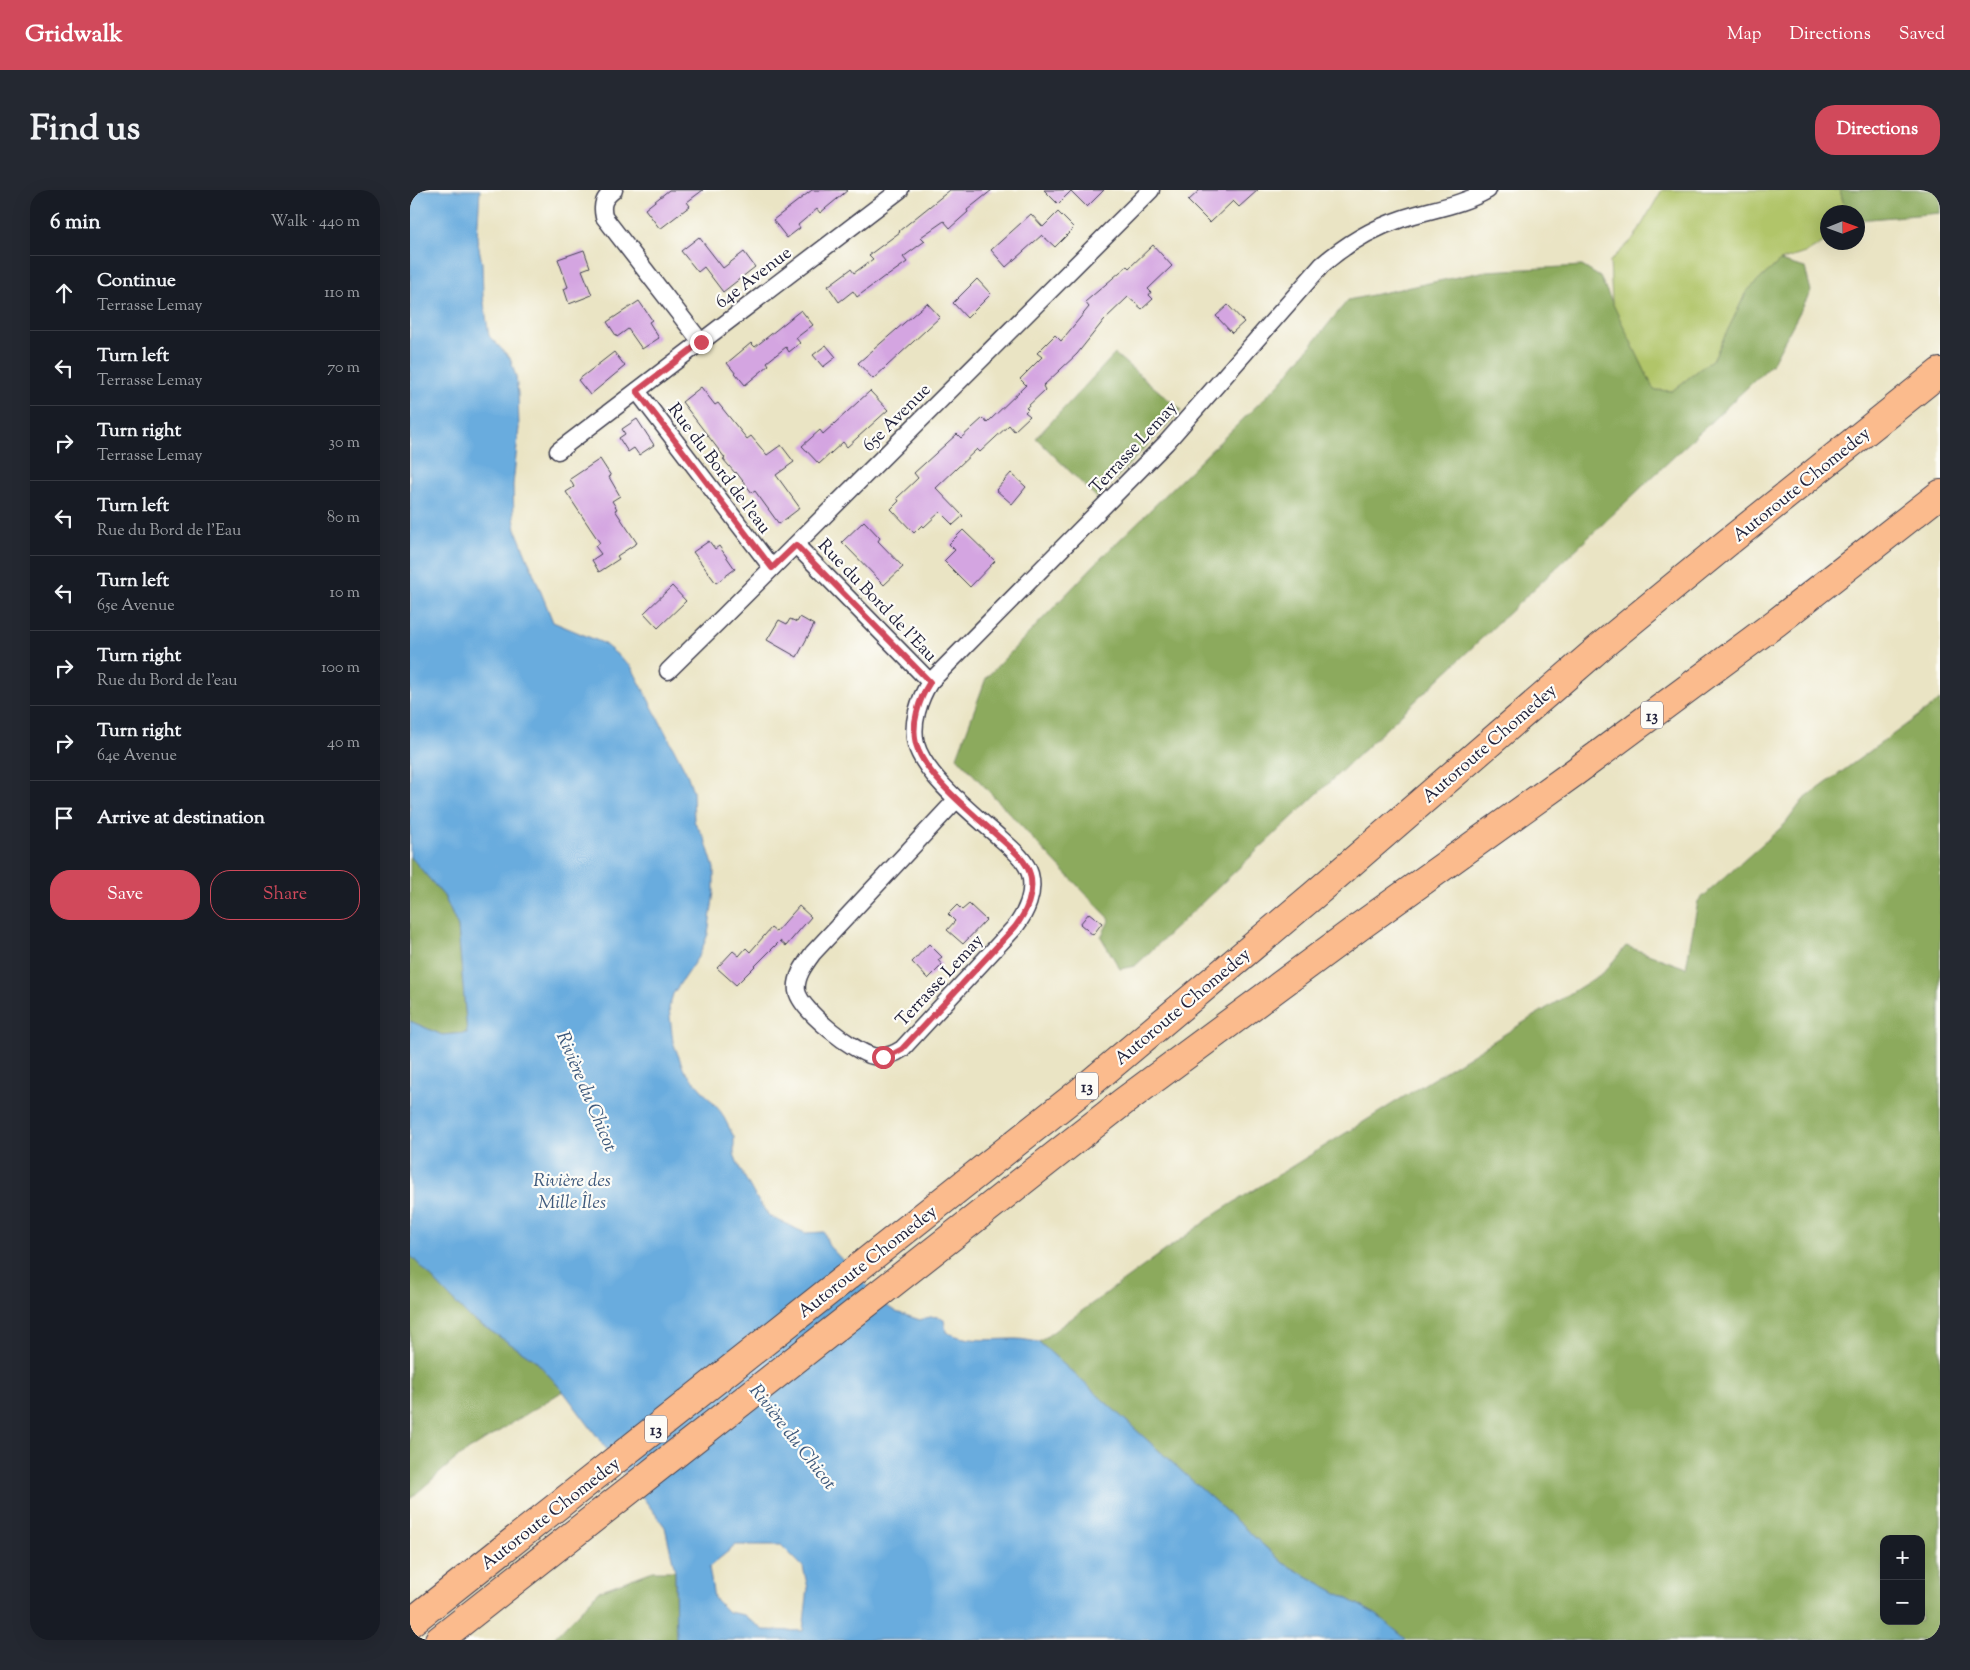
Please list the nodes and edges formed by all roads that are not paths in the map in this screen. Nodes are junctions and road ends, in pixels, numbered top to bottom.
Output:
1 (614, 190) edge
2 (900, 190) edge
3 (1151, 190) edge
4 (1488, 190) edge
5 (701, 342) junction
6 (1940, 372) edge
7 (637, 391) junction
8 (558, 451) dead end
9 (1940, 494) edge
10 (796, 545) junction
11 (772, 568) junction
12 (668, 671) dead end
13 (930, 682) junction
14 (958, 800) junction
15 (410, 1624) edge
16 (439, 1640) edge

1 - 5 street
2 - 5 street, 64e Avenue
3 - 10 street, 65e Avenue
4 - 13 street, Terrasse Lemay
5 - 7 street, 64e Avenue
6 - 15 highway, Autoroute Chomedey / 13
7 - 8 street, 64e Avenue
7 - 11 street, Rue du Bord de l'eau
9 - 16 highway, Autoroute Chomedey / 13
10 - 11 street, 65e Avenue
10 - 13 street, Rue du Bord de l'Eau
11 - 12 street, 65e Avenue
13 - 14 street, Terrasse Lemay
14 - 14 street, Terrasse Lemay

